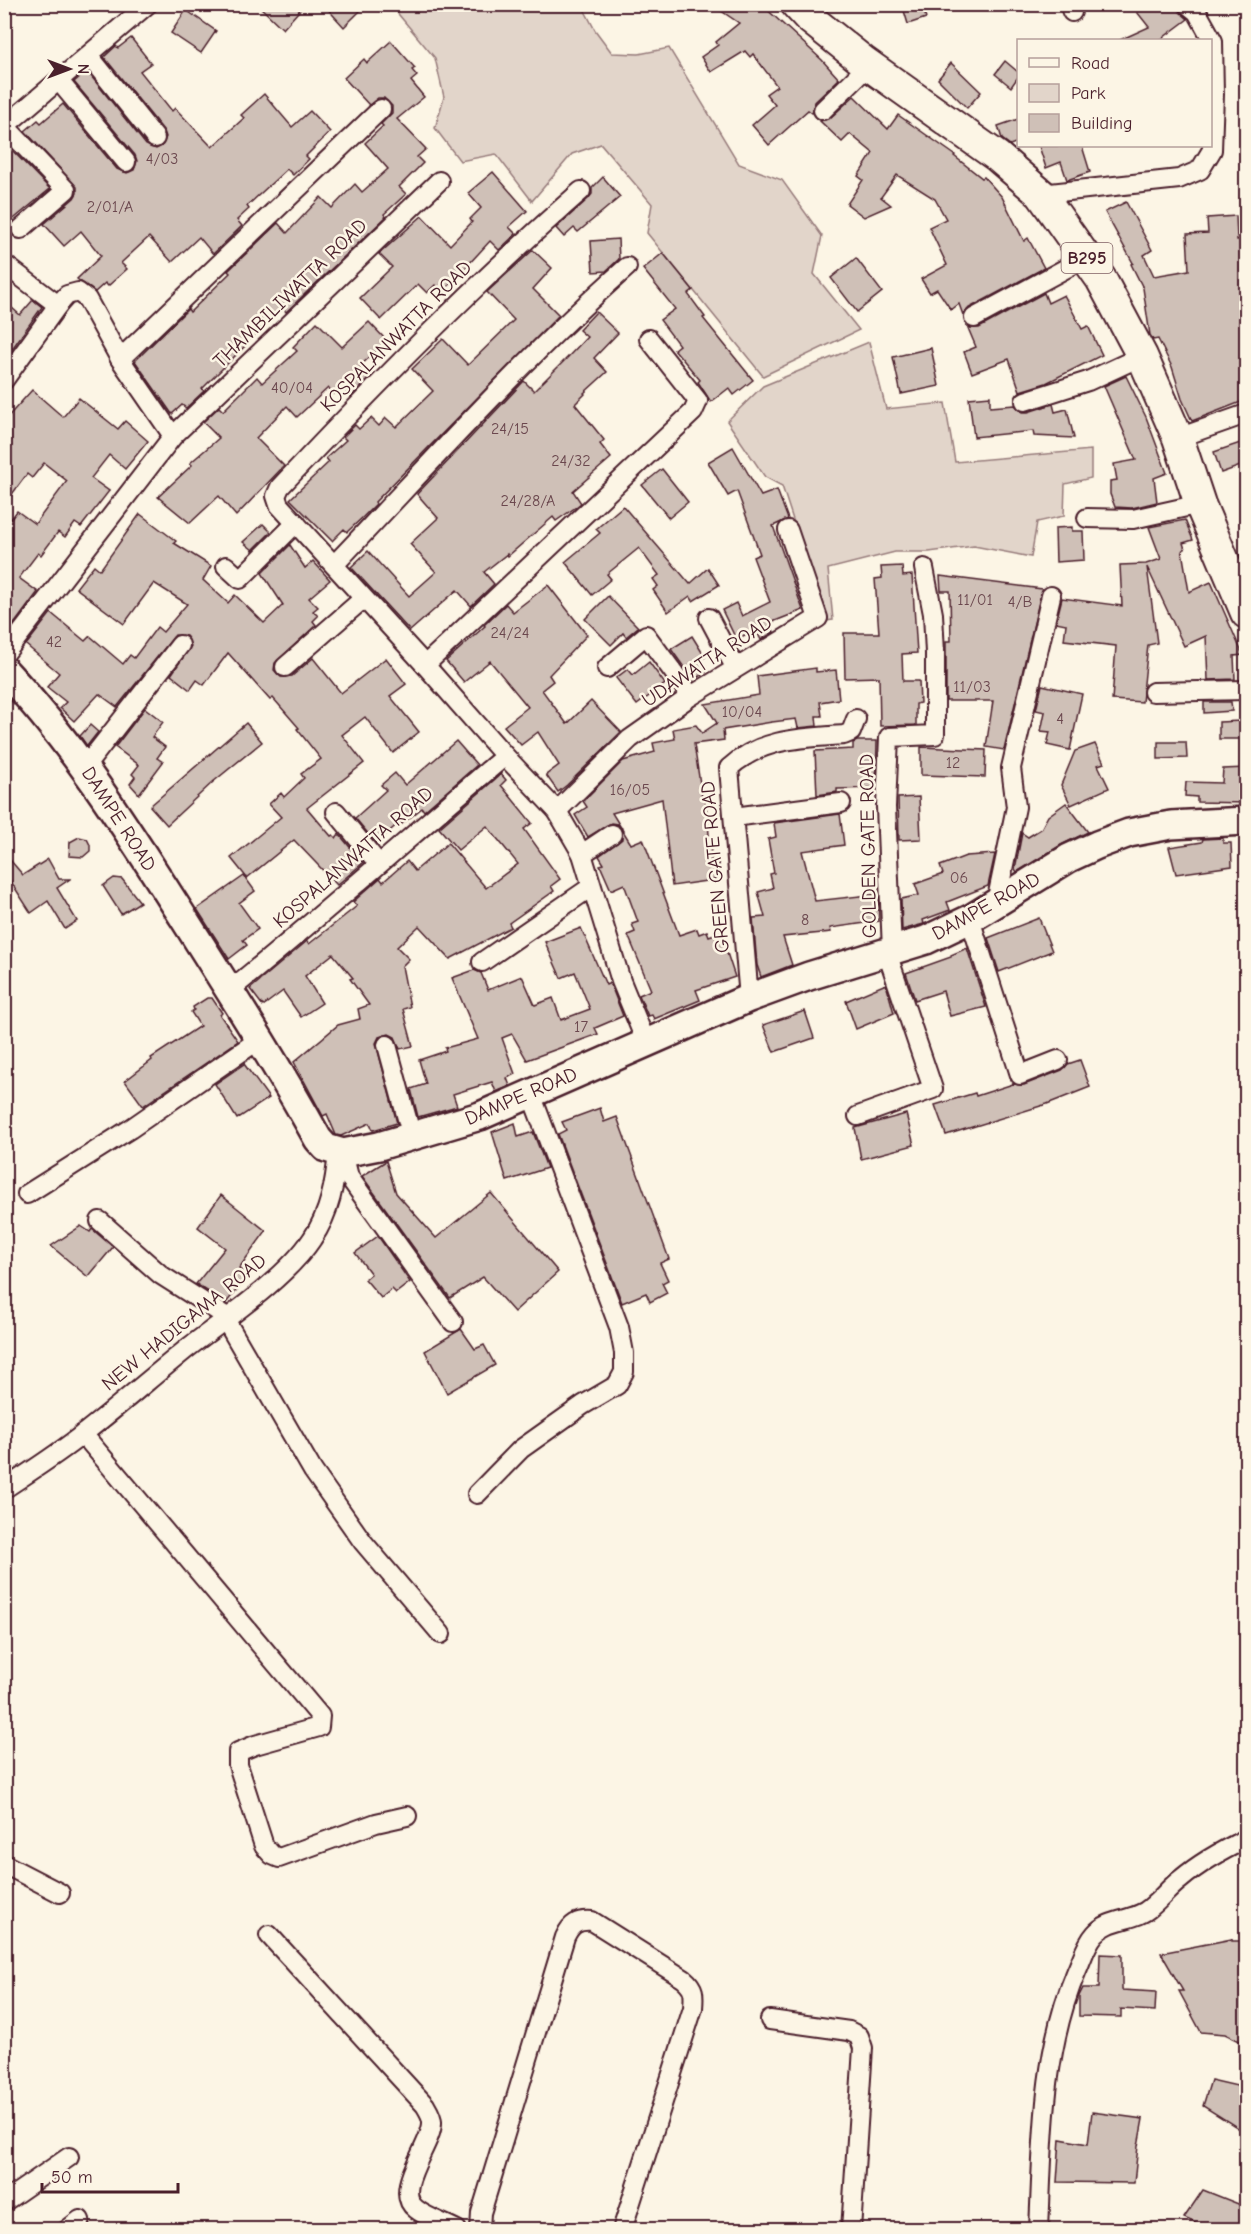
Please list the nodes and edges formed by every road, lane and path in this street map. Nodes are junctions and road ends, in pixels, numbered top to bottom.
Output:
1 (148, 4) edge
2 (796, 4) edge
3 (1187, 4) edge
4 (89, 56) junction
5 (869, 65) junction
6 (59, 81) junction
7 (381, 109) dead end
8 (823, 110) dead end
9 (5, 127) edge
10 (155, 138) dead end
11 (126, 162) dead end
12 (439, 182) dead end
13 (581, 191) dead end
14 (1041, 194) junction
15 (21, 229) dead end
16 (1087, 257) junction
17 (4, 264) edge
18 (627, 267) dead end
19 (58, 305) junction
20 (974, 318) dead end
21 (649, 339) dead end
22 (1142, 356) junction
23 (120, 358) junction
24 (4, 380) edge
25 (1025, 401) dead end
26 (1246, 414) edge
27 (173, 436) junction
28 (1178, 438) junction
29 (1200, 504) junction
30 (1087, 518) dead end
31 (296, 524) junction
32 (788, 530) dead end
33 (334, 565) junction
34 (226, 566) dead end
35 (924, 568) dead end
36 (1051, 596) dead end
37 (363, 599) junction
38 (1246, 613) edge
39 (709, 618) dead end
40 (180, 645) dead end
41 (4, 655) edge
42 (425, 665) junction
43 (285, 667) dead end
44 (735, 667) junction
45 (607, 668) dead end
46 (4, 670) edge
47 (1246, 690) edge
48 (1153, 692) dead end
49 (691, 696) junction
50 (856, 719) dead end
51 (505, 756) junction
52 (85, 767) junction
53 (841, 803) dead end
54 (557, 811) junction
55 (336, 812) dead end
56 (734, 817) junction
57 (1246, 821) edge
58 (612, 834) dead end
59 (582, 854) junction
60 (378, 863) junction
61 (591, 887) junction
62 (996, 903) junction
63 (970, 919) junction
64 (889, 952) junction
65 (482, 962) dead end
66 (229, 991) junction
67 (749, 998) junction
68 (260, 1039) junction
69 (646, 1042) junction
70 (387, 1045) dead end
71 (1058, 1060) dead end
72 (531, 1094) junction
73 (858, 1116) dead end
74 (412, 1137) junction
75 (340, 1153) junction
76 (27, 1194) dead end
77 (100, 1221) dead end
78 (226, 1318) junction
79 (453, 1322) dead end
80 (83, 1434) junction
81 (4, 1489) edge
82 (477, 1494) dead end
83 (441, 1634) dead end
84 (407, 1816) dead end
85 (1246, 1839) edge
86 (4, 1864) edge
87 (60, 1893) dead end
88 (269, 1935) dead end
89 (770, 2020) dead end
90 (69, 2157) dead end
91 (4, 2202) edge
92 (457, 2229) edge
93 (480, 2229) edge
94 (622, 2229) edge
95 (851, 2229) edge
96 (1039, 2229) edge

1 - 4 street
2 - 5 main road, B295
3 - 14 street
4 - 6 street
4 - 10 street
5 - 8 street
5 - 14 main road, B295
6 - 9 street
6 - 11 street
7 - 23 street
9 - 15 street
12 - 27 street, THAMBILIWATTA ROAD
13 - 31 street, KOSPALANWATTA ROAD
14 - 16 main road, B295
16 - 20 street
16 - 22 main road, B295
17 - 19 street
18 - 33 street
19 - 23 street
19 - 24 street
21 - 42 street
22 - 25 street
22 - 28 main road, B295
23 - 27 street
26 - 28 street
27 - 41 street, THAMBILIWATTA ROAD
28 - 29 main road, B295
29 - 30 street
29 - 38 main road, B295
31 - 33 street, KOSPALANWATTA ROAD
31 - 34 street
32 - 44 street, UDAWATTA ROAD
33 - 37 street, KOSPALANWATTA ROAD
35 - 64 street, GOLDEN GATE ROAD
36 - 62 street
37 - 42 street, KOSPALANWATTA ROAD
37 - 43 street
39 - 44 street
40 - 52 street
42 - 51 street, KOSPALANWATTA ROAD
44 - 49 street, UDAWATTA ROAD
45 - 49 street
46 - 52 street, DAMPE ROAD
47 - 48 street
49 - 54 street, UDAWATTA ROAD
50 - 56 street, GREEN GATE ROAD
51 - 54 street, KOSPALANWATTA ROAD
51 - 60 street, KOSPALANWATTA ROAD
52 - 66 street, DAMPE ROAD
53 - 56 street
54 - 59 street, KOSPALANWATTA ROAD
55 - 60 street
56 - 67 street, GREEN GATE ROAD
57 - 62 street, DAMPE ROAD
58 - 59 street
59 - 61 street, KOSPALANWATTA ROAD
60 - 66 street, KOSPALANWATTA ROAD
61 - 65 street
61 - 69 street, KOSPALANWATTA ROAD
62 - 63 street, DAMPE ROAD
63 - 64 street, DAMPE ROAD
63 - 71 street
64 - 67 street, DAMPE ROAD
64 - 73 street
66 - 68 street, DAMPE ROAD
67 - 69 street, DAMPE ROAD
68 - 75 street, DAMPE ROAD
68 - 76 street
69 - 72 street, DAMPE ROAD
70 - 74 street
72 - 74 street, DAMPE ROAD
72 - 82 street
74 - 75 street, DAMPE ROAD
75 - 78 street, NEW HADIGAMA ROAD
75 - 79 street
77 - 78 street
78 - 80 street, NEW HADIGAMA ROAD
78 - 83 street
80 - 81 street, NEW HADIGAMA ROAD
80 - 84 street
85 - 96 street
86 - 87 street
88 - 92 street
89 - 95 street
90 - 91 street
93 - 94 street

